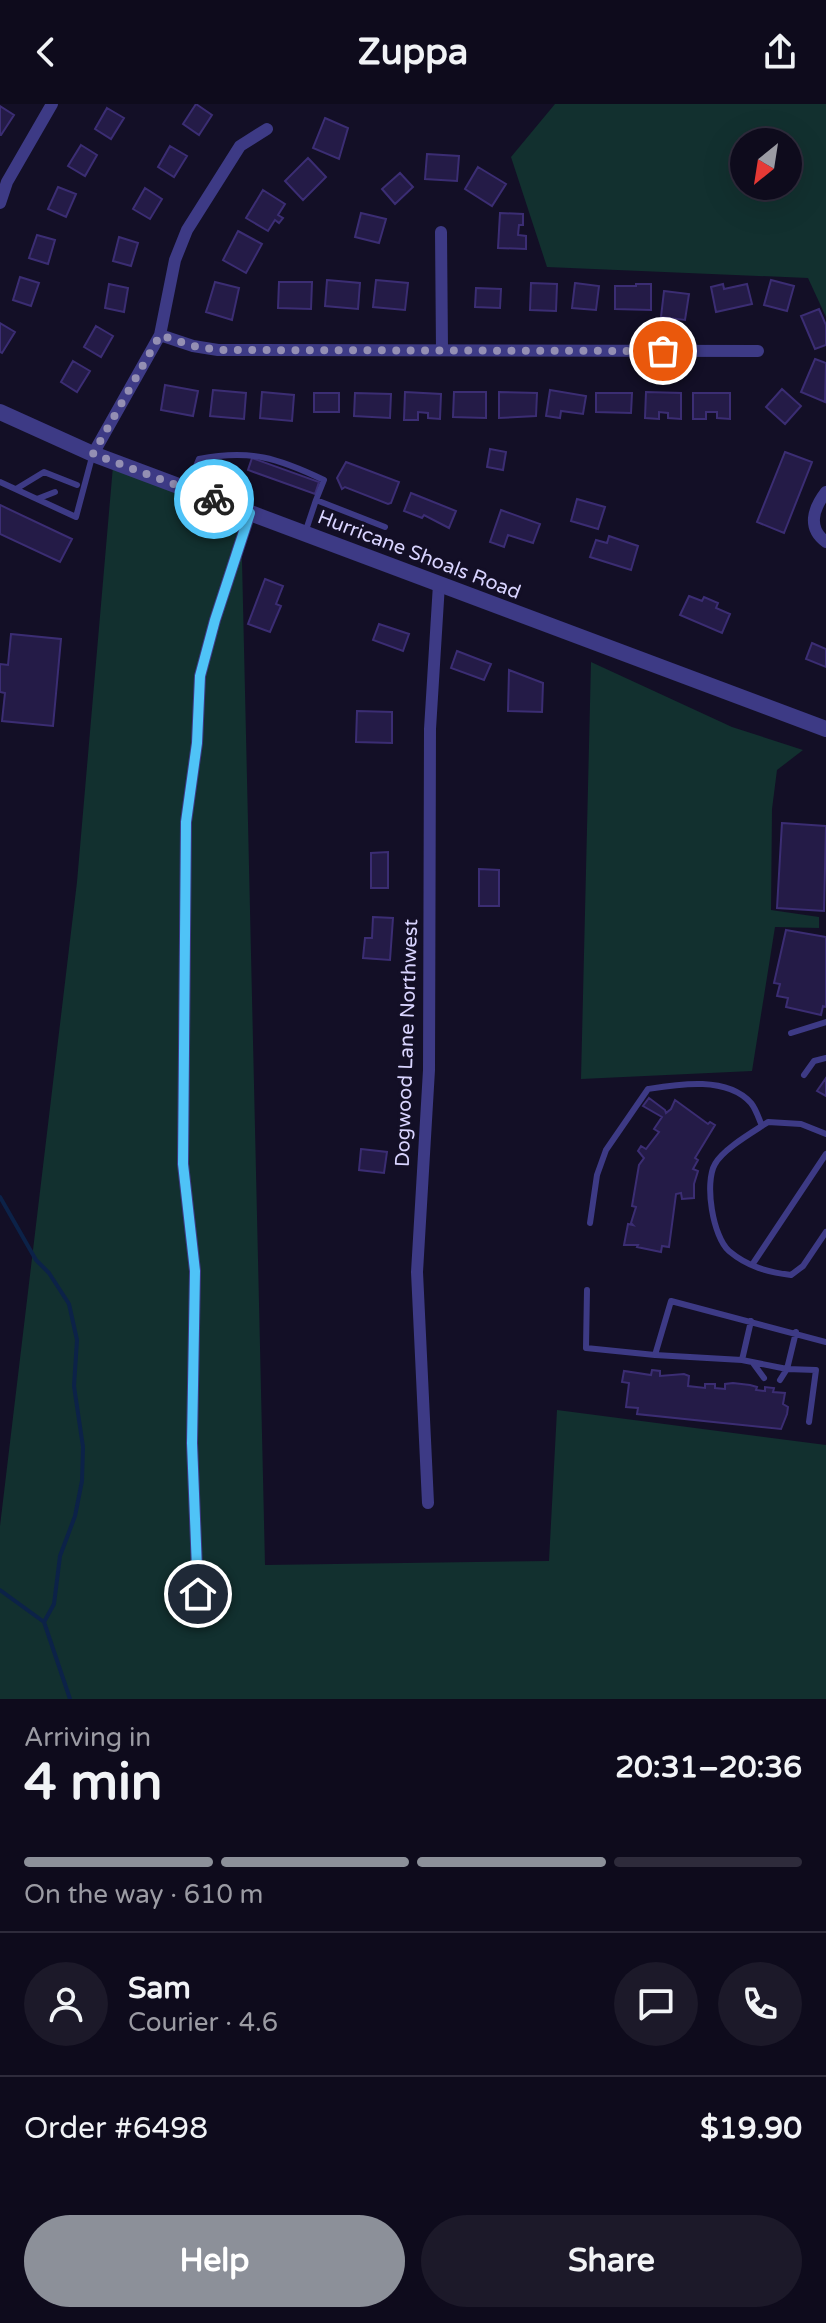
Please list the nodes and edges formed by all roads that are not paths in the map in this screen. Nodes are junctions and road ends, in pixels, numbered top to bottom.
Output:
1 (52, 104) edge
2 (267, 129) dead end
3 (0, 203) edge
4 (441, 232) dead end
5 (160, 335) junction
6 (442, 350) junction
7 (758, 351) dead end
8 (0, 412) edge
9 (93, 454) junction
10 (86, 481) junction
11 (0, 482) edge
12 (77, 485) junction
13 (68, 488) dead end
14 (187, 489) junction
15 (15, 490) junction
16 (55, 492) dead end
17 (826, 492) edge
18 (37, 499) junction
19 (316, 500) junction
20 (250, 513) junction
21 (385, 527) dead end
22 (305, 533) junction
23 (826, 542) edge
24 (439, 584) junction
25 (826, 729) edge
26 (826, 1022) edge
27 (791, 1033) dead end
28 (826, 1058) edge
29 (804, 1075) dead end
30 (762, 1126) junction
31 (826, 1134) edge
32 (826, 1154) edge
33 (590, 1223) dead end
34 (826, 1232) edge
35 (752, 1265) junction
36 (587, 1290) dead end
37 (751, 1321) junction
38 (796, 1332) junction
39 (826, 1342) edge
40 (655, 1355) junction
41 (742, 1360) junction
42 (753, 1363) junction
43 (787, 1369) junction
44 (764, 1378) dead end
45 (780, 1380) dead end
46 (809, 1422) dead end
47 (428, 1503) dead end
48 (198, 1594) dead end

1 - 3 street
2 - 5 street
4 - 6 street
5 - 6 street
5 - 9 street
6 - 7 street
8 - 9 street, Hurricane Shoals Road
9 - 10 lane
9 - 14 street, Hurricane Shoals Road
10 - 12 lane
10 - 18 lane
11 - 15 lane
12 - 13 lane
12 - 15 lane
14 - 19 lane
14 - 20 street, Hurricane Shoals Road
15 - 18 lane
16 - 18 lane
17 - 23 street
19 - 21 lane
19 - 22 lane
20 - 22 street, Hurricane Shoals Road
20 - 48 street
22 - 24 street, Hurricane Shoals Road
24 - 25 street, Hurricane Shoals Road
24 - 47 street, Dogwood Lane Northwest
26 - 27 lane
28 - 29 lane
30 - 31 lane
30 - 33 lane
30 - 35 lane
32 - 35 lane
34 - 35 lane
36 - 40 lane
37 - 38 lane
37 - 40 lane
37 - 41 lane
38 - 39 lane
38 - 43 lane
40 - 41 lane
41 - 42 lane
42 - 43 lane
42 - 44 lane
43 - 45 lane
43 - 46 lane

